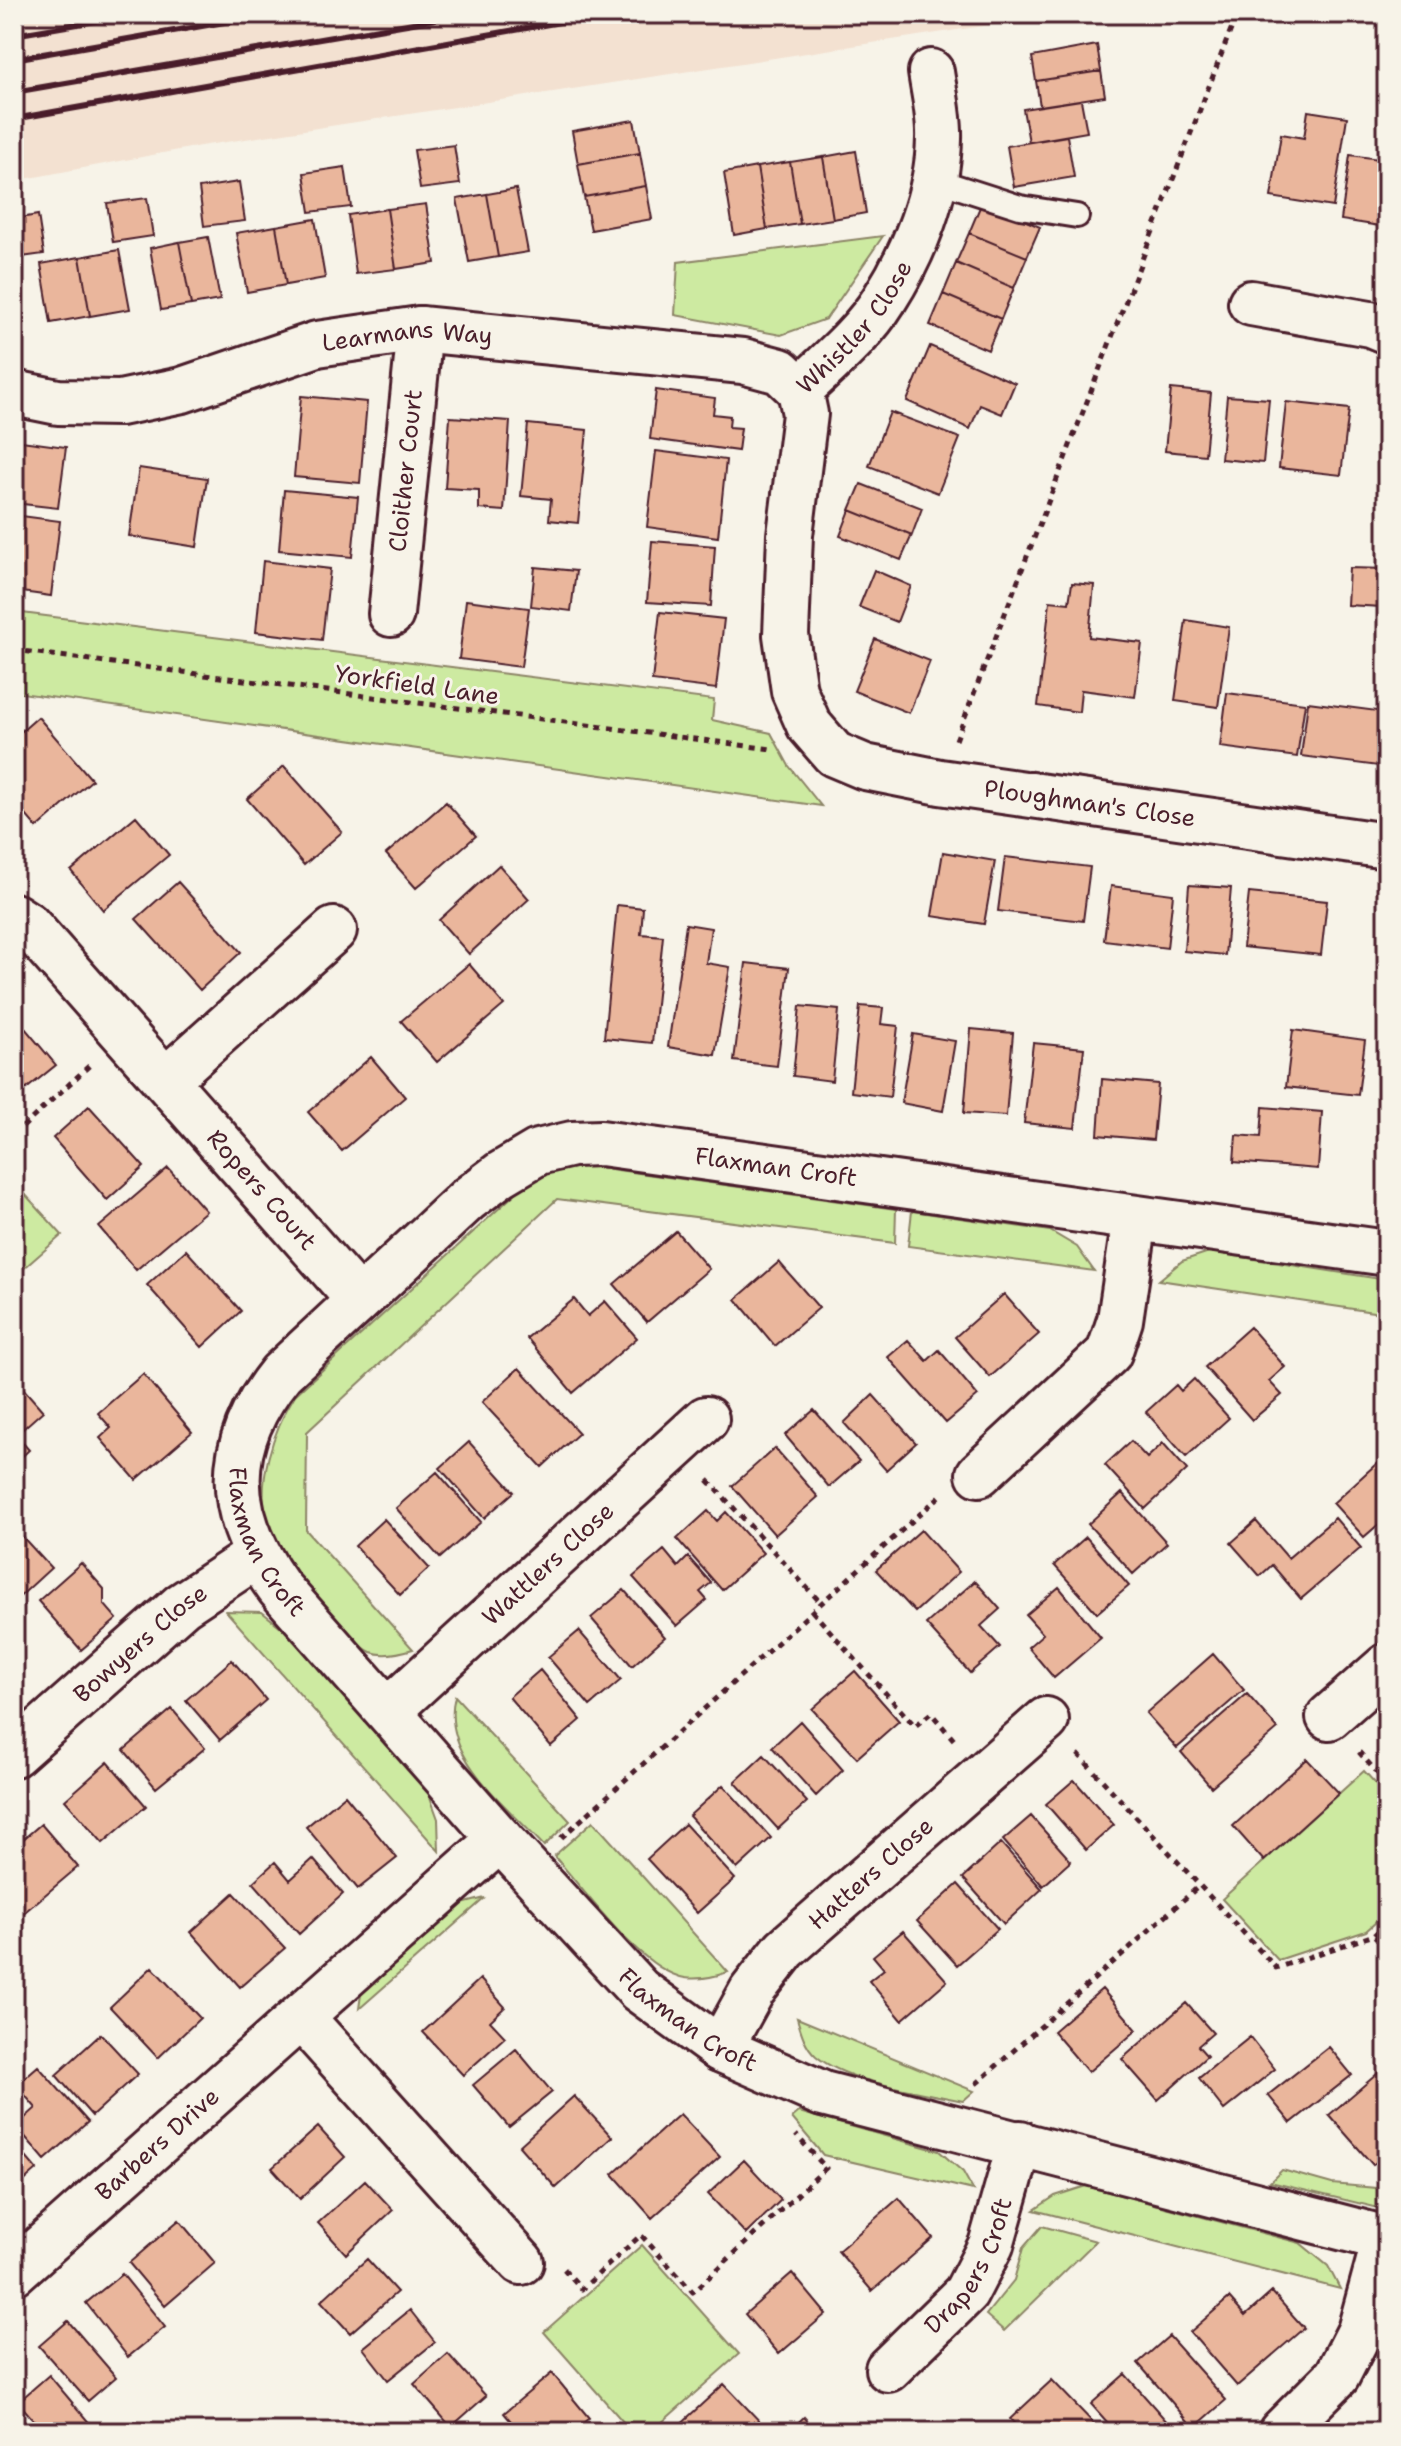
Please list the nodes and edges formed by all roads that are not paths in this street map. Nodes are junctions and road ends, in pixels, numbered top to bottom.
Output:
1 (931, 72) dead end
2 (936, 180) junction
3 (1077, 216) dead end
4 (1251, 303) dead end
5 (420, 329) junction
6 (1387, 331) edge
7 (800, 390) junction
8 (14, 393) edge
9 (391, 614) dead end
10 (809, 725) joint
11 (1387, 846) edge
12 (14, 916) edge
13 (334, 930) dead end
14 (167, 1079) junction
15 (1135, 1219) junction
16 (1387, 1253) edge
17 (358, 1299) junction
18 (692, 1432) road end
19 (979, 1474) road end
20 (256, 1556) junction
21 (1387, 1666) edge
22 (389, 1710) junction
23 (1329, 1717) dead end
24 (1046, 1720) road end
25 (20, 1738) edge
26 (514, 1854) junction
27 (302, 2018) junction
28 (720, 2049) junction
29 (1020, 2143) junction
30 (1386, 2239) edge
31 (521, 2262) road end
32 (14, 2272) edge
33 (888, 2369) dead end
34 (1281, 2432) edge

1 - 2 street, Whistler Close
2 - 3 lane
2 - 7 street, Whistler Close
4 - 6 street
5 - 7 street, Learmans Way
5 - 8 street, Learmans Way
5 - 9 street, Cloither Court
7 - 10 street, Whistler Close
10 - 11 street, Ploughman's Close
12 - 14 street, Ropers Court
13 - 14 street
14 - 17 street, Ropers Court
15 - 16 street, Flaxman Croft
15 - 17 street, Flaxman Croft
15 - 19 street
17 - 20 street, Flaxman Croft
18 - 22 street, Wattlers Close
20 - 22 street, Flaxman Croft
20 - 25 street, Bowyers Close
21 - 23 street
22 - 26 street, Flaxman Croft
24 - 28 street, Hatters Close
26 - 27 street, Barbers Drive
26 - 28 street, Flaxman Croft
27 - 31 street
27 - 32 street, Barbers Drive
28 - 29 street, Flaxman Croft
29 - 30 street, Flaxman Croft
29 - 33 street, Drapers Croft
30 - 34 street

